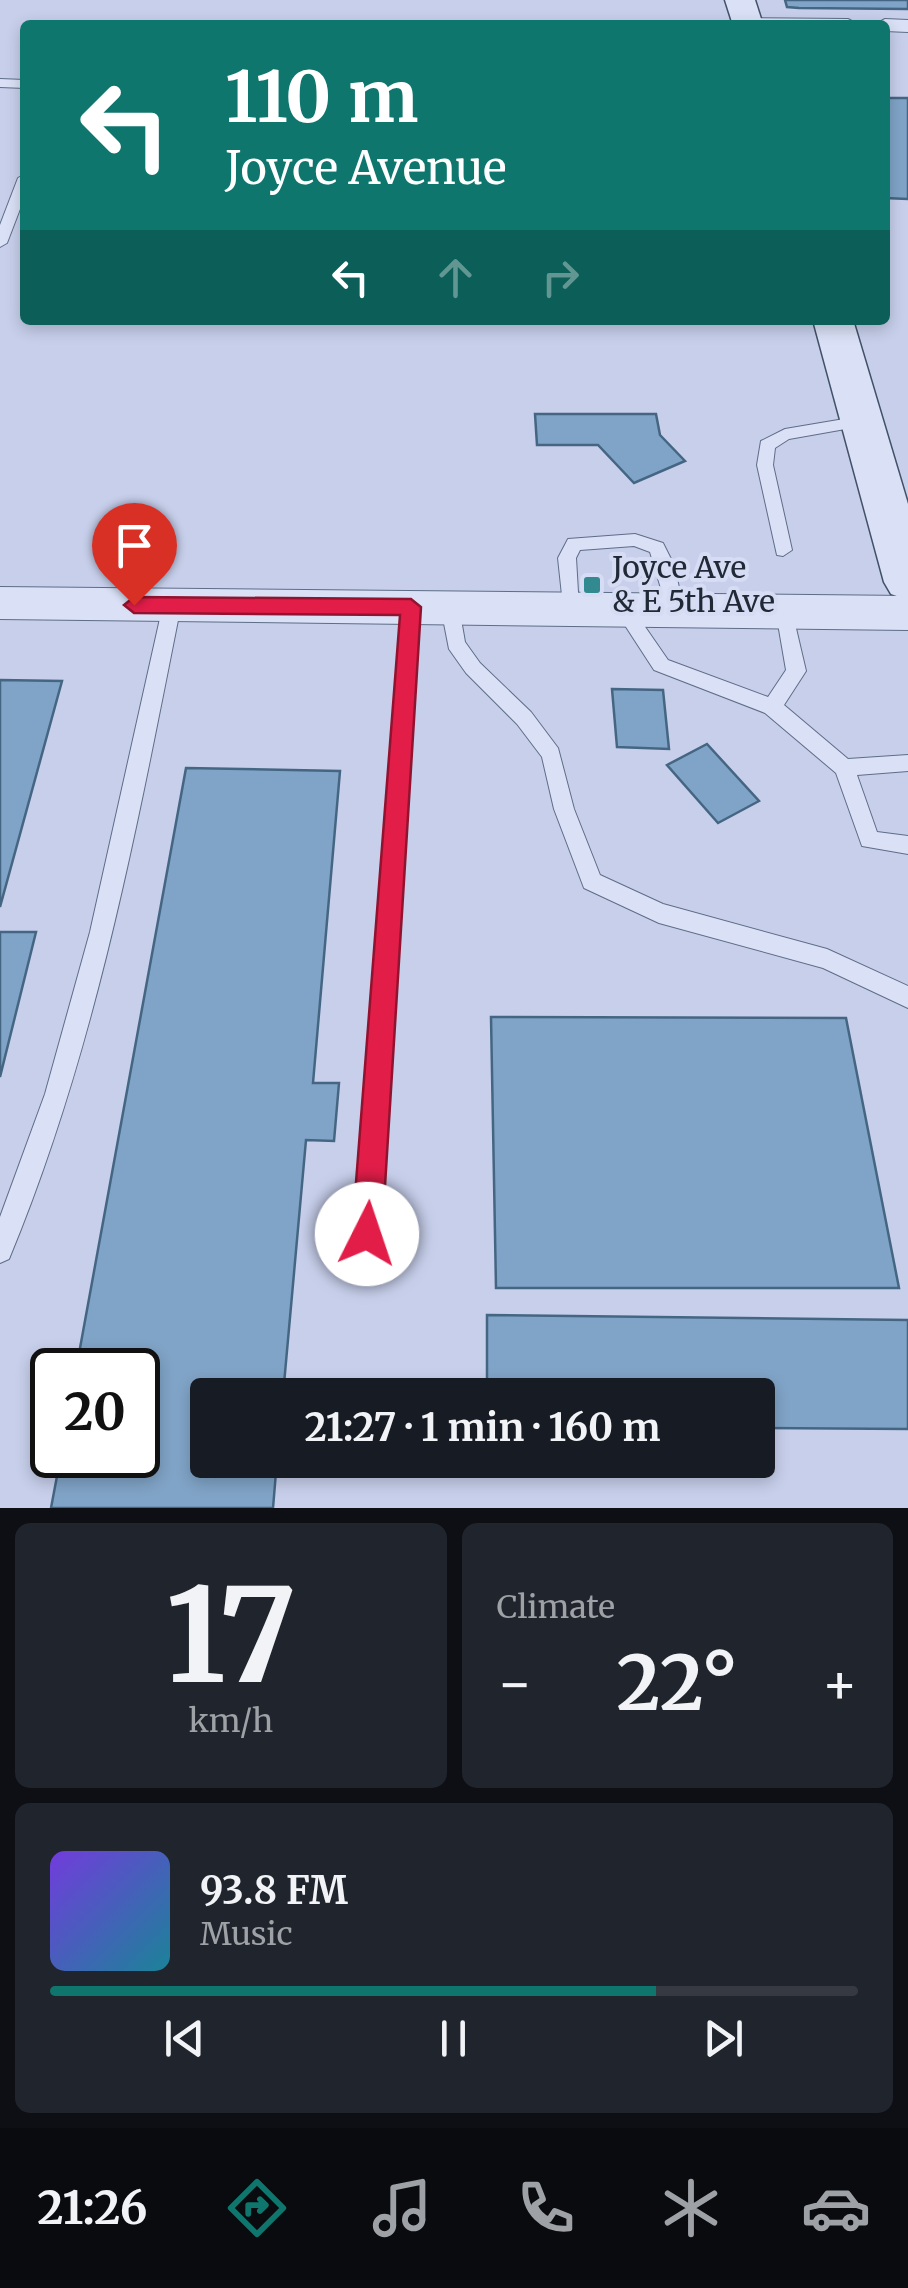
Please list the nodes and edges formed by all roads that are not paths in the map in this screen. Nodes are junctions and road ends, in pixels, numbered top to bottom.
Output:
1 (20, 191) edge
2 (0, 243) edge
3 (834, 325) edge
4 (862, 421) junction
5 (783, 550) dead end
6 (908, 582) edge
7 (0, 603) edge
8 (172, 605) junction
9 (430, 607) junction
10 (570, 609) junction
11 (624, 610) junction
12 (675, 610) junction
13 (785, 612) junction
14 (908, 613) edge
15 (772, 708) junction
16 (908, 762) edge
17 (844, 768) junction
18 (908, 845) edge
19 (908, 997) edge
20 (367, 1234) dead end
21 (0, 1250) edge

1 - 2 lane
3 - 4 main road
4 - 5 lane
4 - 6 main road
7 - 8 street
8 - 9 street
8 - 21 lane
9 - 10 street
9 - 19 lane
9 - 20 lane
10 - 11 street
10 - 12 lane
11 - 12 street
11 - 15 lane
12 - 13 street
13 - 14 street
13 - 15 lane
15 - 17 lane
16 - 17 lane
17 - 18 lane

